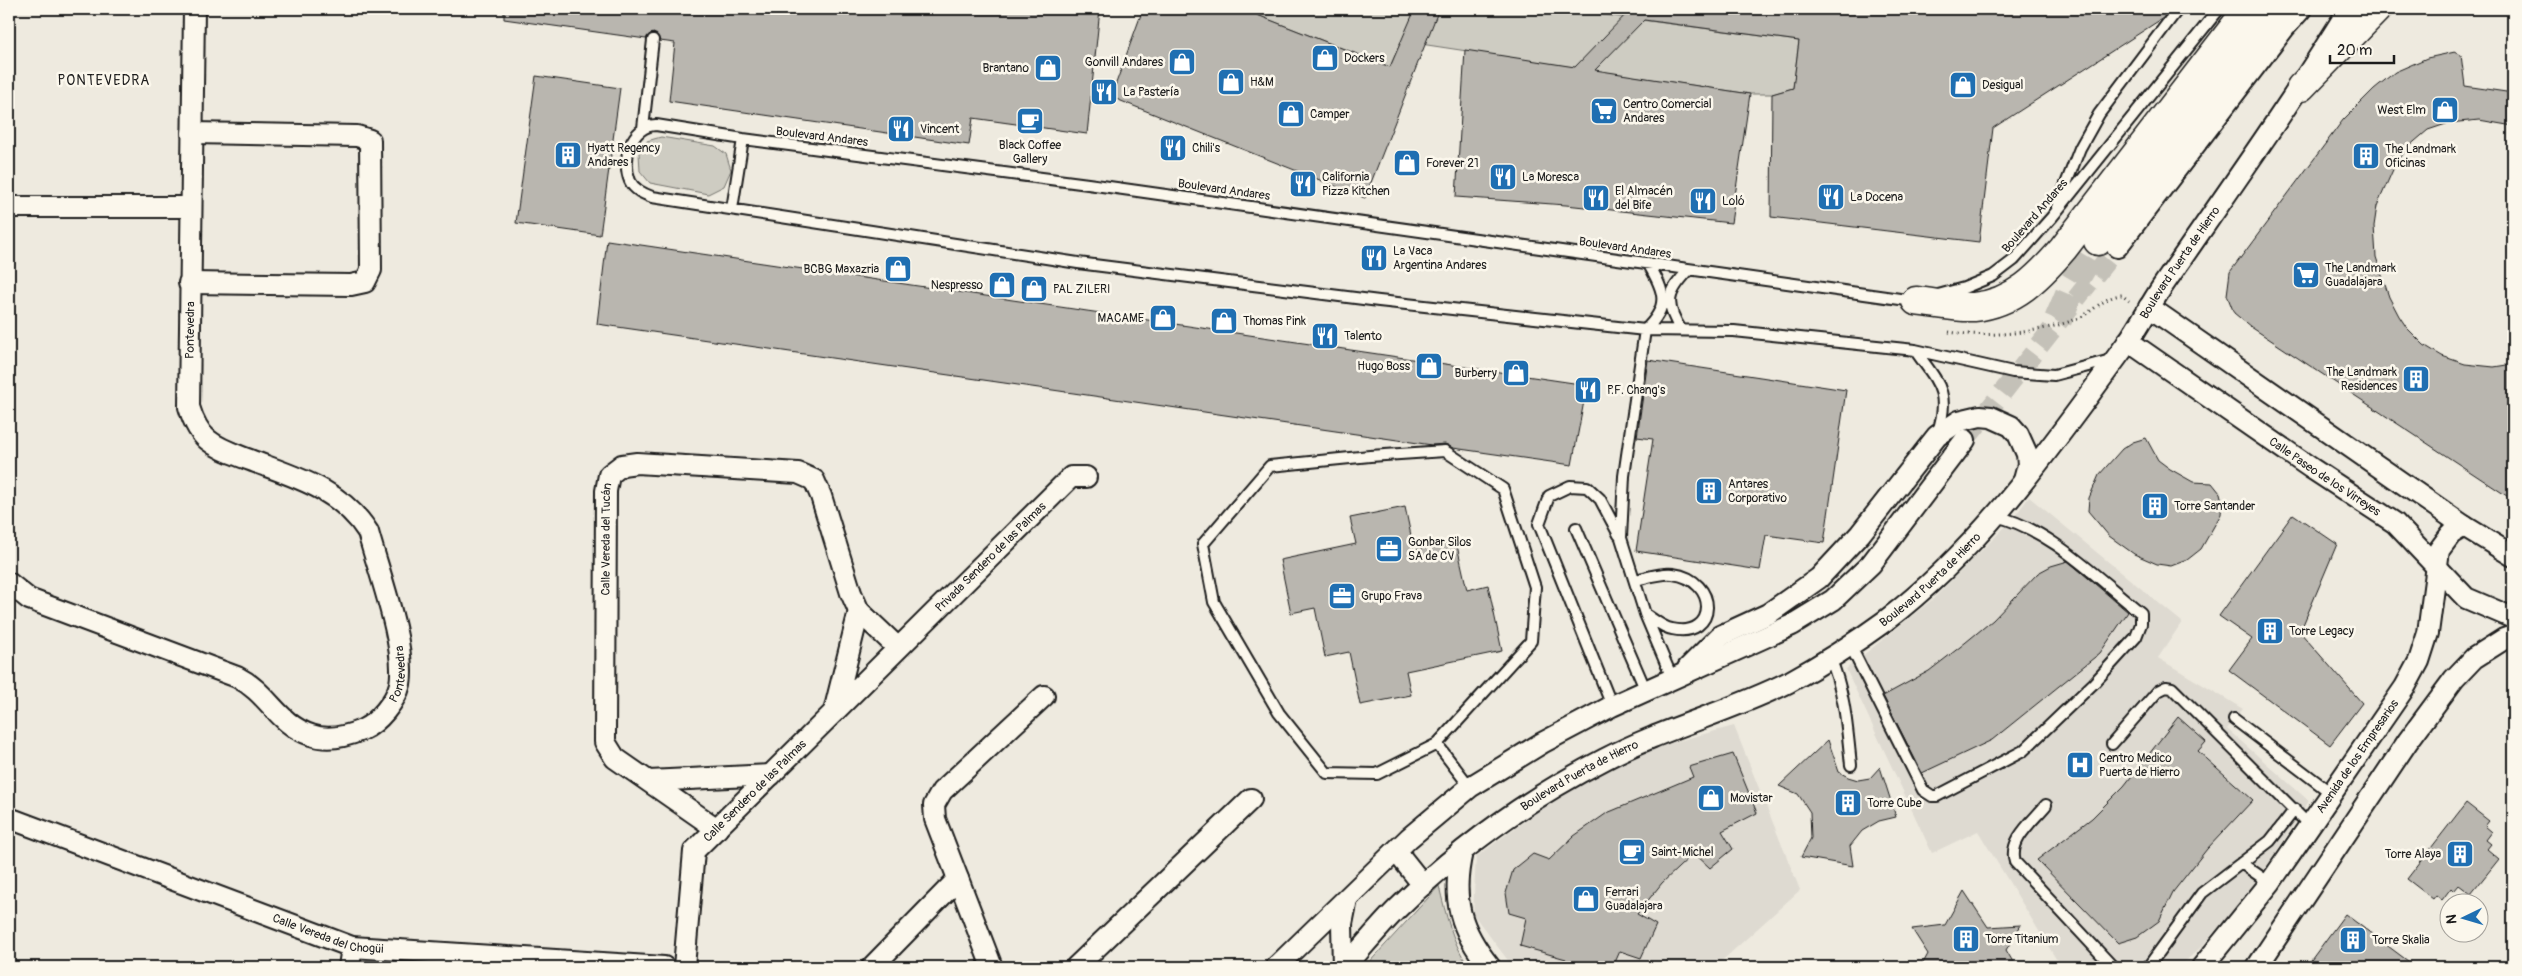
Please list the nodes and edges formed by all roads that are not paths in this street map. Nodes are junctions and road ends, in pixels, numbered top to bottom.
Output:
1 (194, 9) edge
2 (2178, 9) edge
3 (2220, 9) edge
4 (2248, 9) edge
5 (2272, 9) edge
6 (2301, 9) edge
7 (2348, 9) edge
8 (2377, 9) edge
9 (653, 40) dead end
10 (2302, 87) junction
11 (643, 128) junction
12 (192, 133) junction
13 (743, 139) junction
14 (9, 207) edge
15 (190, 207) junction
16 (732, 209) junction
17 (2052, 217) junction
18 (2108, 244) joint
19 (1649, 265) junction
20 (1689, 270) junction
21 (189, 283) junction
22 (1928, 302) junction
23 (2147, 311) junction
24 (1645, 330) junction
25 (1681, 330) junction
26 (2128, 341) junction
27 (1915, 350) junction
28 (2112, 360) junction
29 (1937, 436) junction
30 (1966, 440) tunnel mouth
31 (1086, 476) dead end
32 (2021, 486) junction
33 (1995, 516) junction
34 (2464, 526) junction
35 (1576, 528) dead end
36 (1620, 538) junction
37 (2513, 556) edge
38 (2435, 566) junction
39 (1635, 580) junction
40 (9, 583) edge
41 (859, 611) junction
42 (1645, 614) junction
43 (2513, 618) edge
44 (2513, 636) edge
45 (1850, 645) junction
46 (898, 648) junction
47 (1830, 658) junction
48 (1678, 676) junction
49 (1646, 691) junction
50 (1044, 696) dead end
51 (1612, 706) junction
52 (834, 712) junction
53 (2234, 719) dead end
54 (1437, 744) junction
55 (2112, 744) dead end
56 (1850, 765) dead end
57 (771, 775) junction
58 (649, 781) junction
59 (1470, 787) junction
60 (2331, 793) junction
61 (1251, 799) dead end
62 (2046, 805) dead end
63 (2295, 809) junction
64 (9, 818) edge
65 (2310, 826) junction
66 (717, 829) junction
67 (1396, 851) junction
68 (1462, 852) junction
69 (2240, 863) junction
70 (958, 879) junction
71 (2270, 883) junction
72 (1424, 885) junction
73 (1347, 899) junction
74 (352, 947) junction
75 (349, 967) edge
76 (664, 967) edge
77 (684, 967) edge
78 (872, 967) edge
79 (992, 967) edge
80 (1076, 967) edge
81 (1276, 967) edge
82 (1344, 967) edge
83 (1490, 967) edge
84 (2113, 967) edge
85 (2148, 967) edge
86 (2202, 967) edge
87 (2257, 967) edge

1 - 12 street, Pontevedra
2 - 17 lane
3 - 17 lane, Boulevard Andares
4 - 22 main road
5 - 18 main road
6 - 18 street
7 - 10 street, Boulevard Puerta de Hierro
8 - 10 main road
9 - 11 lane
10 - 23 street, Boulevard Puerta de Hierro
11 - 13 lane, Boulevard Andares
11 - 16 lane
12 - 15 street, Pontevedra
12 - 21 street
13 - 16 lane
13 - 19 lane, Boulevard Andares
14 - 15 street
15 - 21 street, Pontevedra
16 - 24 lane
17 - 22 lane, Boulevard Andares
19 - 20 lane, Boulevard Andares
19 - 24 lane
20 - 22 lane, Boulevard Andares
20 - 25 lane
21 - 40 street, Pontevedra
23 - 26 street, Boulevard Puerta de Hierro
23 - 34 street
24 - 25 lane
24 - 36 lane
25 - 27 lane
26 - 28 street, Boulevard Puerta de Hierro
26 - 38 street, Calle Paseo de los Virreyes
27 - 28 lane
27 - 29 lane
28 - 32 street, Boulevard Puerta de Hierro
29 - 32 street
29 - 48 street
30 - 48 street
31 - 46 street, Privada Sendero de las Palmas
32 - 33 street, Boulevard Puerta de Hierro
33 - 45 street, Boulevard Puerta de Hierro
33 - 45 lane
34 - 37 street
34 - 38 street, Avenida de los Empresarios
35 - 49 lane
36 - 39 lane
36 - 51 lane
38 - 43 street, Calle Paseo de los Virreyes
38 - 60 street, Avenida de los Empresarios
39 - 42 lane
39 - 42 lane
41 - 46 street, Calle Vereda del Tucán
41 - 52 street
41 - 58 street, Calle Vereda del Tucán
42 - 48 lane
44 - 87 street
45 - 47 street, Boulevard Puerta de Hierro
46 - 52 street, Calle Sendero de las Palmas
47 - 56 lane
47 - 68 street, Boulevard Puerta de Hierro
48 - 49 street
49 - 51 street
50 - 70 street
51 - 59 street
52 - 57 street, Calle Sendero de las Palmas
53 - 60 lane
54 - 54 lane
54 - 59 lane
55 - 63 lane
57 - 58 street
57 - 66 street, Calle Sendero de las Palmas
58 - 66 street, Calle Vereda del Tucán
59 - 67 street
60 - 65 street, Avenida de los Empresarios
61 - 80 street
62 - 84 lane
63 - 65 lane
63 - 69 lane
64 - 74 street, Calle Vereda del Chogüi
65 - 71 street, Avenida de los Empresarios
66 - 77 street, Calle Sendero de las Palmas
67 - 72 street
67 - 73 street
68 - 72 street, Boulevard Puerta de Hierro
68 - 83 street
69 - 71 lane
69 - 85 lane
70 - 78 street
70 - 79 street
71 - 86 street, Avenida de los Empresarios
72 - 82 street, Boulevard Puerta de Hierro
73 - 81 street
73 - 82 street
74 - 75 street
74 - 76 street, Calle Vereda del Chogüi

